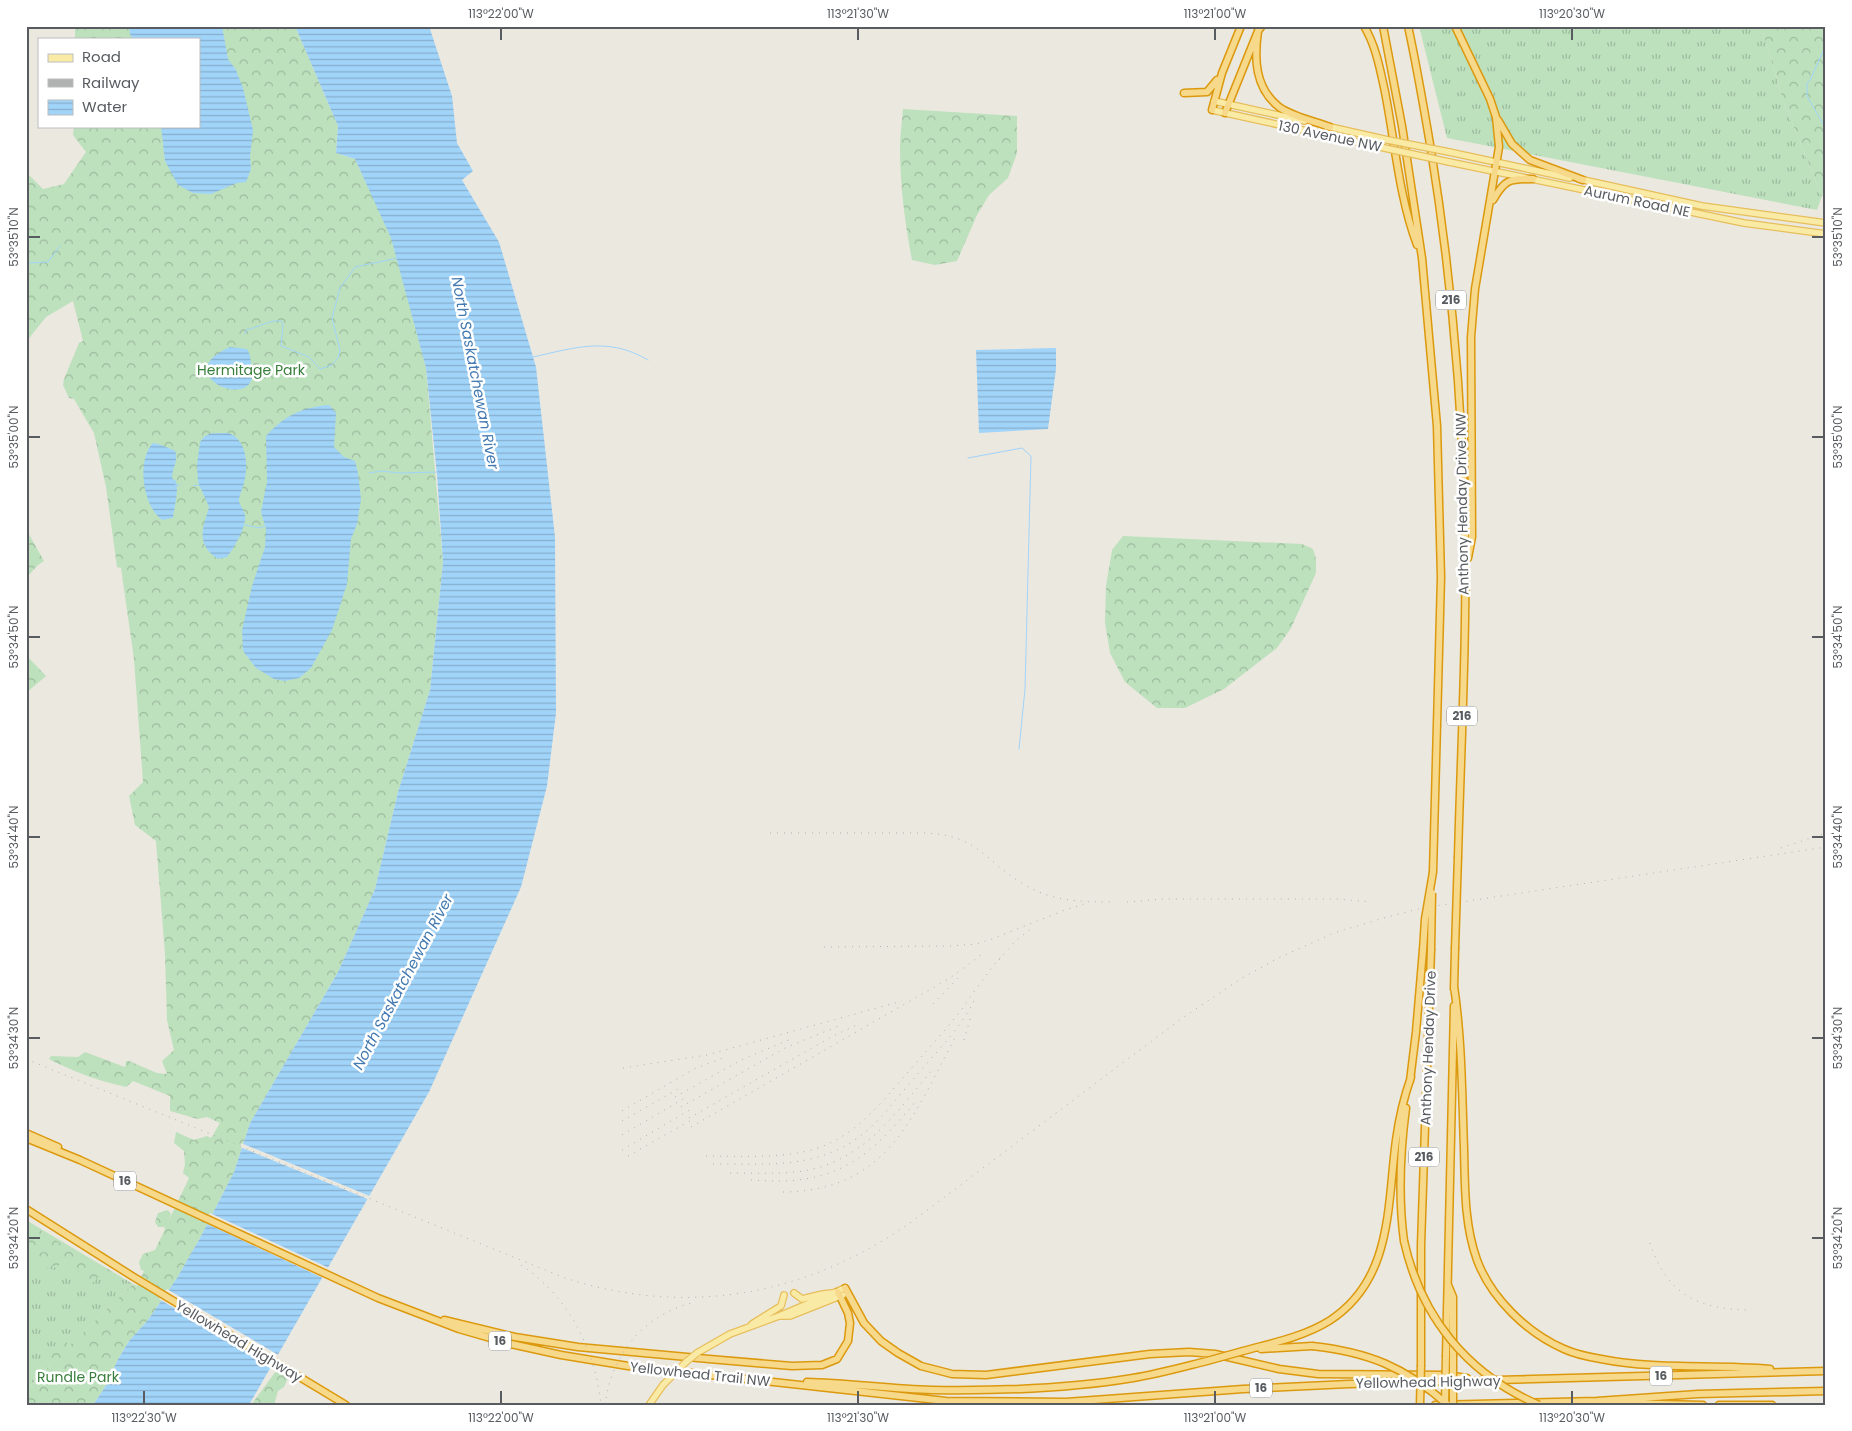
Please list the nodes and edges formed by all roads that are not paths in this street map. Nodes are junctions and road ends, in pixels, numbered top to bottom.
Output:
1 (1242, 26) edge
2 (1364, 26) edge
3 (1383, 26) edge
4 (1408, 26) edge
5 (1455, 26) edge
6 (1260, 29) edge
7 (1222, 73) junction
8 (1184, 94) dead end
9 (1214, 100) junction
10 (1228, 104) junction
11 (1212, 110) joint
12 (1225, 113) junction
13 (1496, 117) junction
14 (1330, 127) junction
15 (1449, 152) joint
16 (1449, 162) joint
17 (1498, 162) junction
18 (1496, 172) junction
19 (1532, 179) junction
20 (1583, 180) junction
21 (1490, 205) junction
22 (1826, 223) edge
23 (1826, 234) edge
24 (1422, 258) junction
25 (1465, 576) junction
26 (1433, 872) junction
27 (1454, 986) junction
28 (1411, 1077) junction
29 (26, 1132) edge
30 (26, 1138) edge
31 (80, 1160) junction
32 (26, 1209) edge
33 (846, 1290) joint
34 (794, 1293) dead end
35 (784, 1294) dead end
36 (837, 1294) junction
37 (420, 1315) junction
38 (745, 1328) junction
39 (1243, 1351) junction
40 (1449, 1355) junction
41 (1826, 1371) edge
42 (1799, 1372) junction
43 (1490, 1381) junction
44 (768, 1382) junction
45 (1826, 1391) edge
46 (1597, 1401) junction
47 (1032, 1402) joint
48 (346, 1405) edge
49 (649, 1405) edge
50 (1420, 1405) edge
51 (1435, 1405) edge
52 (1446, 1405) edge
53 (1453, 1405) edge
54 (1539, 1405) edge
55 (1703, 1405) edge
56 (1719, 1405) edge
57 (1772, 1405) edge

1 - 7 highway
2 - 24 highway
3 - 24 highway, Anthony Henday Drive NW / 216
4 - 25 highway, Anthony Henday Drive NW / 216
5 - 13 highway
6 - 10 highway
6 - 14 highway
7 - 8 highway
7 - 9 highway
9 - 10 main road, 130 Avenue NW
9 - 11 highway
10 - 12 highway
10 - 14 main road, 130 Avenue NW
11 - 12 main road, 130 Avenue NW
12 - 16 main road, 130 Avenue NW, bridge
13 - 17 highway
13 - 20 highway
14 - 15 main road, 130 Avenue NW, bridge
15 - 17 main road, Aurum Road NE
16 - 18 main road, Aurum Road NE
17 - 18 highway
17 - 20 main road, Aurum Road NE
18 - 19 main road, Aurum Road NE
18 - 21 highway
19 - 21 highway
19 - 23 main road, Aurum Road NE
20 - 22 main road, Aurum Road NE
21 - 25 highway
24 - 26 highway, Anthony Henday Drive NW / 216
25 - 27 highway, Anthony Henday Drive NW / 216, bridge
26 - 28 highway, bridge
26 - 50 highway, Anthony Henday Drive / 216, bridge
27 - 40 highway, Anthony Henday Drive / 216
27 - 42 highway
28 - 39 highway
28 - 54 highway, bridge
29 - 31 highway
30 - 31 highway, 16
31 - 37 highway, Yellowhead Trail NW / 16
32 - 48 highway, Yellowhead Highway
33 - 36 main road
33 - 43 highway
34 - 36 main road
35 - 38 main road
36 - 37 highway
36 - 38 main road
37 - 44 highway, Yellowhead Trail NW / 16
38 - 49 main road, bridge
39 - 44 highway, bridge
39 - 52 highway, bridge
40 - 52 highway, bridge
40 - 53 highway, bridge
41 - 42 highway, Yellowhead Highway / 16
42 - 43 highway, Yellowhead Highway / 16
43 - 47 highway, Yellowhead Highway / 16
44 - 47 highway, Yellowhead Trail NW / 16
45 - 46 highway, Yellowhead Highway / 16
46 - 51 highway, Yellowhead Highway / 16
46 - 55 highway
56 - 57 highway

